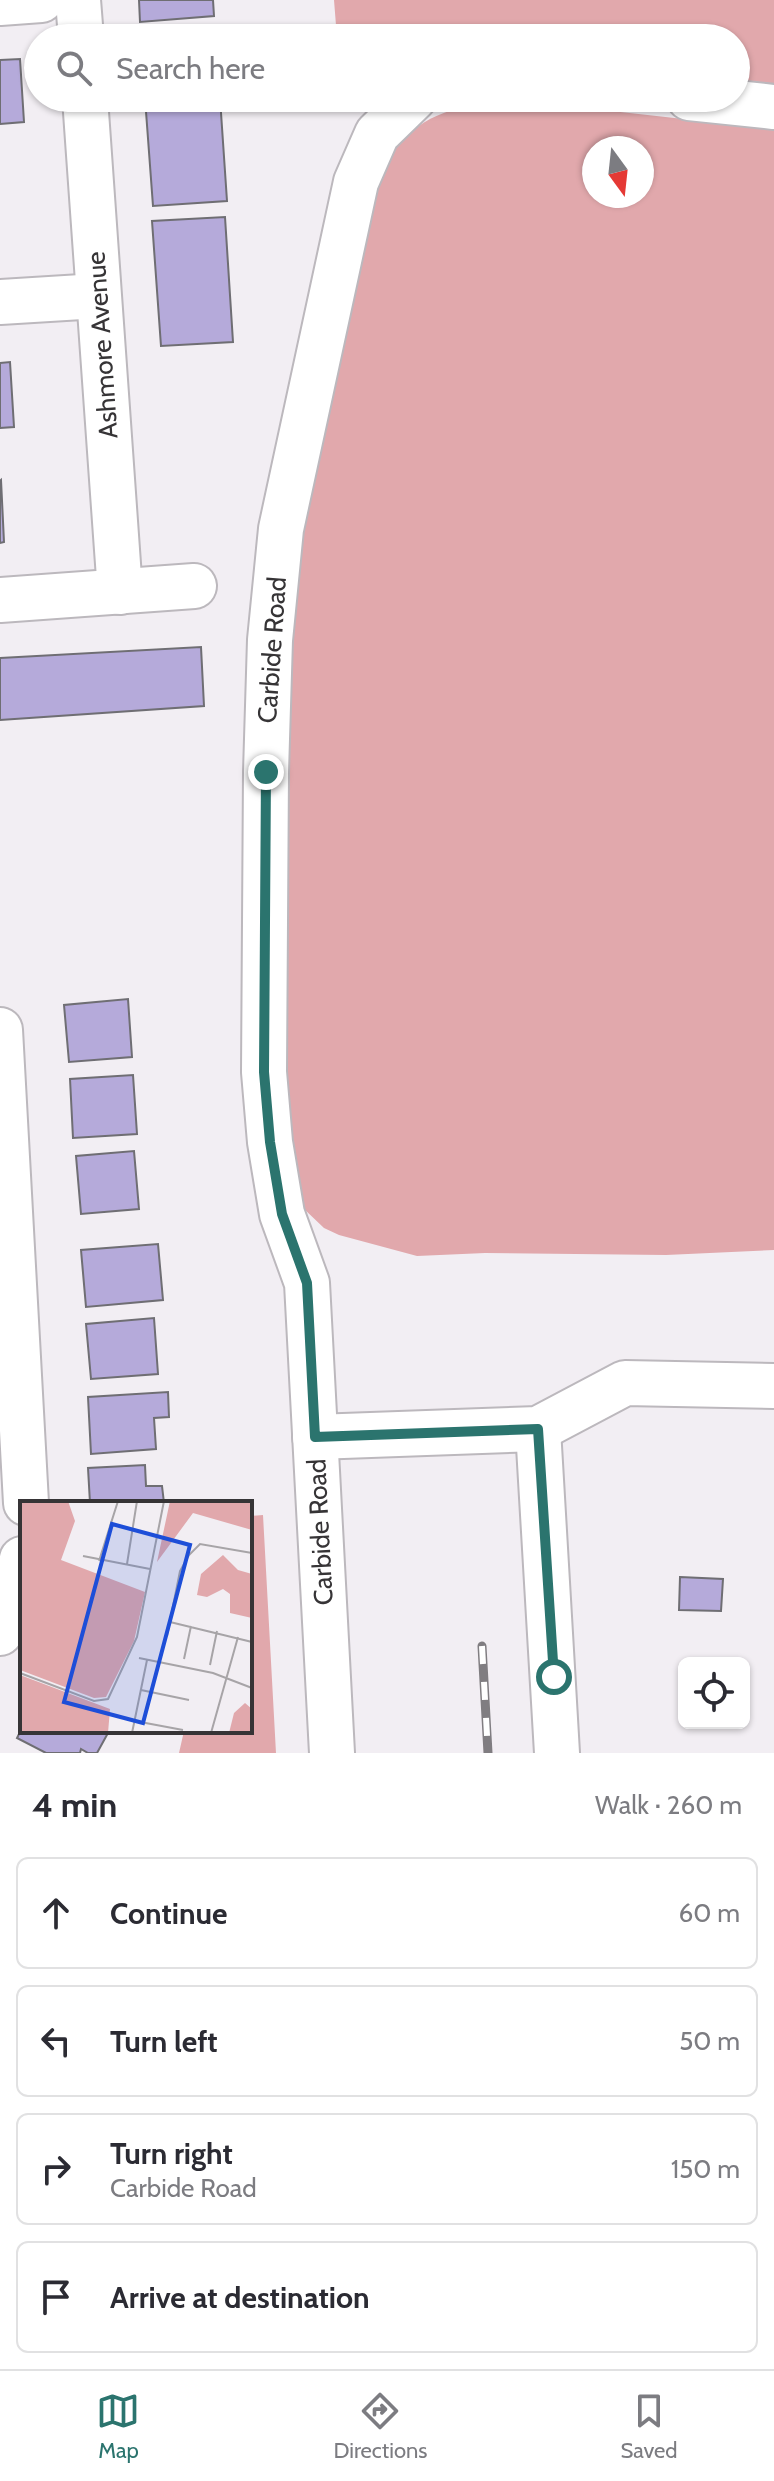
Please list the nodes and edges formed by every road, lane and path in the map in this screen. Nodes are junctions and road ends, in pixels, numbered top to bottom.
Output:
1 (41, 0) edge
2 (78, 0) edge
3 (0, 3) edge
4 (80, 24) edge
5 (750, 104) edge
6 (774, 107) edge
7 (86, 112) edge
8 (400, 112) edge
9 (98, 296) junction
10 (0, 302) edge
11 (194, 586) dead end
12 (120, 592) junction
13 (0, 600) edge
14 (0, 1030) edge
15 (774, 1386) edge
16 (538, 1429) junction
17 (315, 1437) junction
18 (26, 1501) edge
19 (20, 1567) edge
20 (0, 1633) edge
21 (332, 1753) edge
22 (557, 1753) edge

1 - 3 street
2 - 4 street
5 - 6 street
7 - 9 street, Ashmore Avenue
8 - 17 street, Carbide Road
9 - 10 street
9 - 12 street, Ashmore Avenue
11 - 12 street
12 - 13 street
14 - 18 street
15 - 16 street
16 - 17 street
16 - 22 street
17 - 21 street, Carbide Road
19 - 20 street

